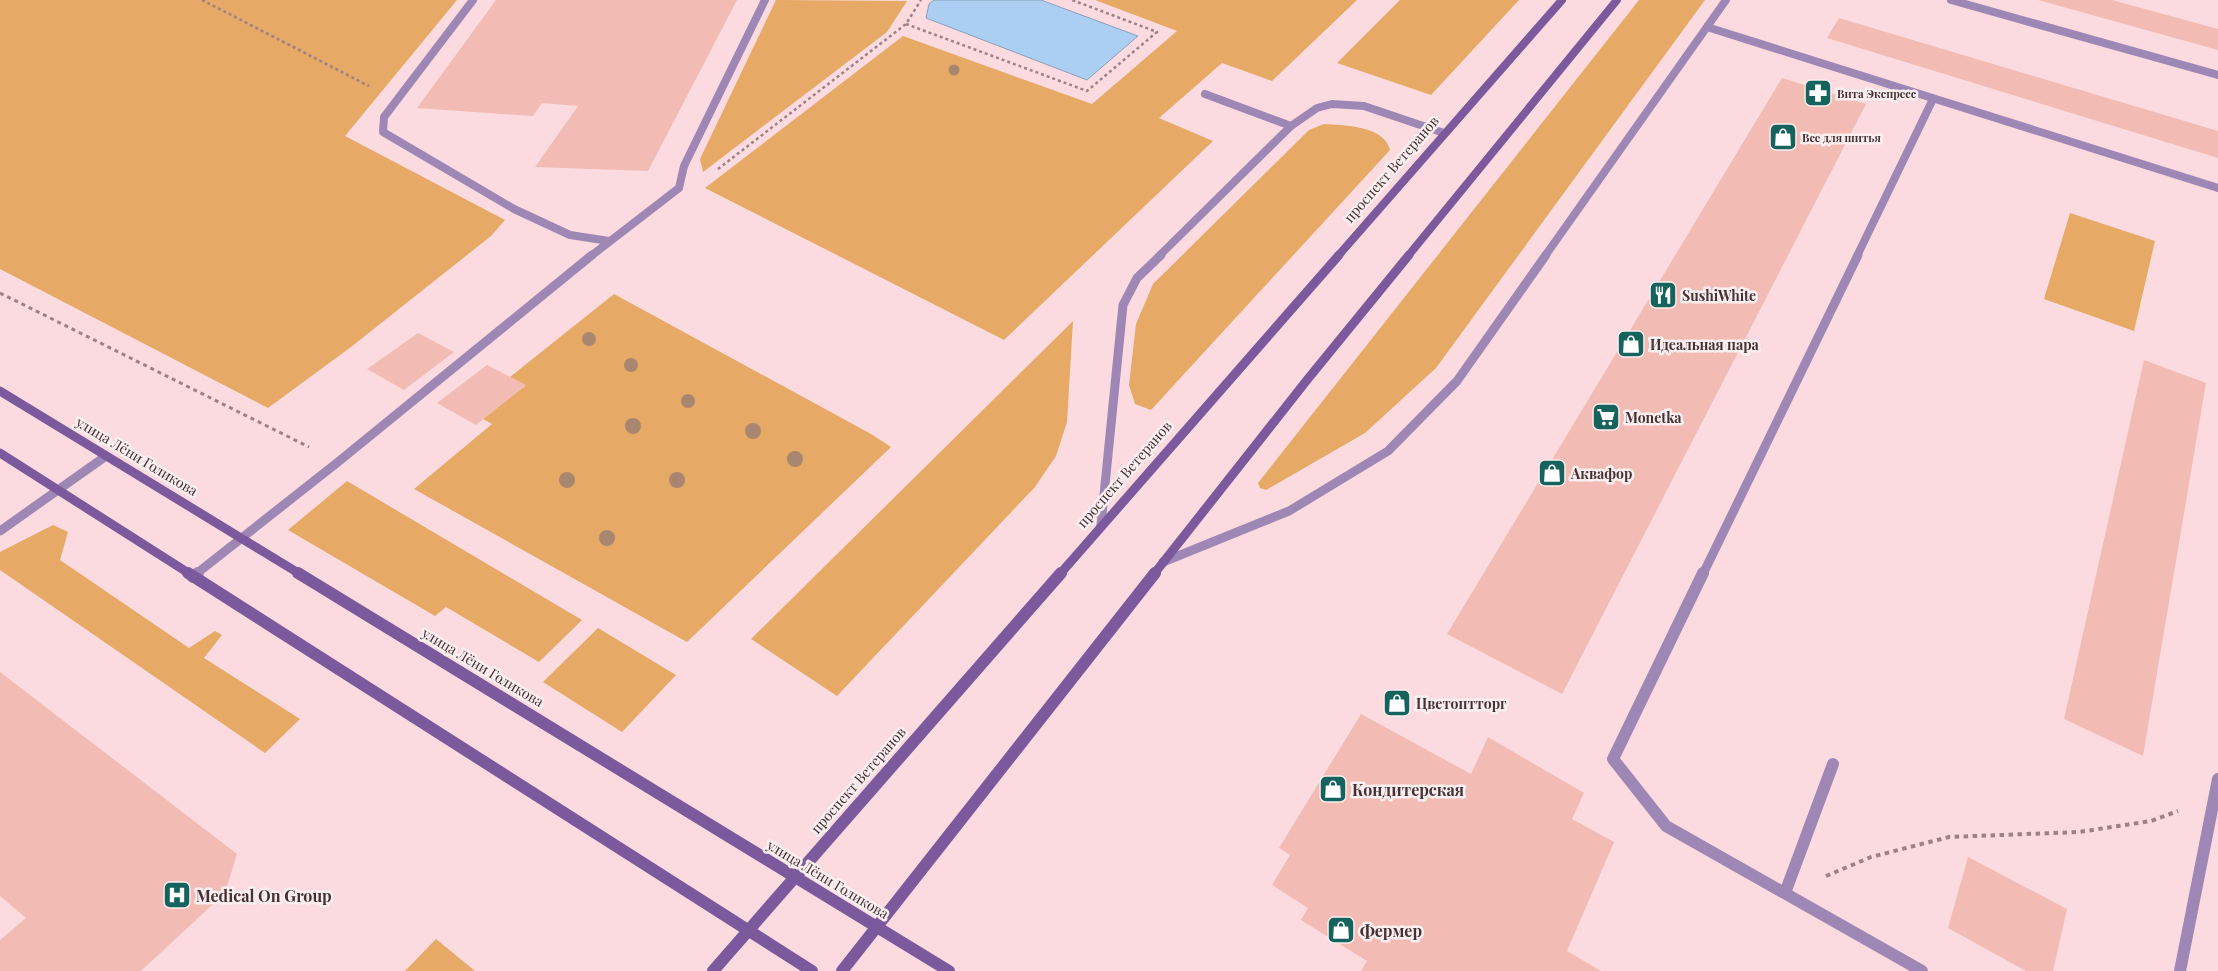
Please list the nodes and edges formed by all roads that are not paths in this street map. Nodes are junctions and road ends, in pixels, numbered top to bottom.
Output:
1 (473, 0) edge
2 (765, 0) edge
3 (1562, 0) edge
4 (1617, 0) edge
5 (1726, 0) edge
6 (1951, 0) edge
7 (1707, 28) junction
8 (2218, 76) edge
9 (1205, 94) dead end
10 (1933, 99) junction
11 (1291, 126) junction
12 (1444, 133) junction
13 (2218, 188) edge
14 (609, 241) junction
15 (0, 391) edge
16 (0, 453) edge
17 (106, 456) junction
18 (57, 490) junction
19 (1101, 525) junction
20 (0, 530) edge
21 (241, 539) junction
22 (1163, 562) junction
23 (193, 577) junction
24 (1834, 764) dead end
25 (2218, 779) edge
26 (795, 878) junction
27 (1785, 894) junction
28 (876, 927) junction
29 (748, 931) junction
30 (713, 971) edge
31 (812, 971) edge
32 (842, 971) edge
33 (949, 971) edge
34 (1922, 971) edge
35 (2180, 971) edge

1 - 14 street
2 - 14 street
3 - 12 main road, проспект Ветеранов
4 - 22 main road
5 - 7 street
6 - 8 street
7 - 10 street
7 - 22 street
9 - 11 street
10 - 13 street
10 - 27 street
11 - 12 street
11 - 19 street
12 - 19 main road, проспект Ветеранов
14 - 21 street
15 - 17 main road, улица Лёни Голикова
16 - 18 main road
17 - 18 street
17 - 21 main road, улица Лёни Голикова
18 - 20 street
18 - 23 main road
19 - 26 main road, проспект Ветеранов
21 - 23 street
21 - 26 main road, улица Лёни Голикова
22 - 28 main road
23 - 29 main road
24 - 27 street
25 - 35 street
26 - 28 main road, улица Лёни Голикова
26 - 29 main road, проспект Ветеранов
27 - 34 street
28 - 32 main road
28 - 33 main road, улица Лёни Голикова
29 - 30 main road, проспект Ветеранов
29 - 31 main road

